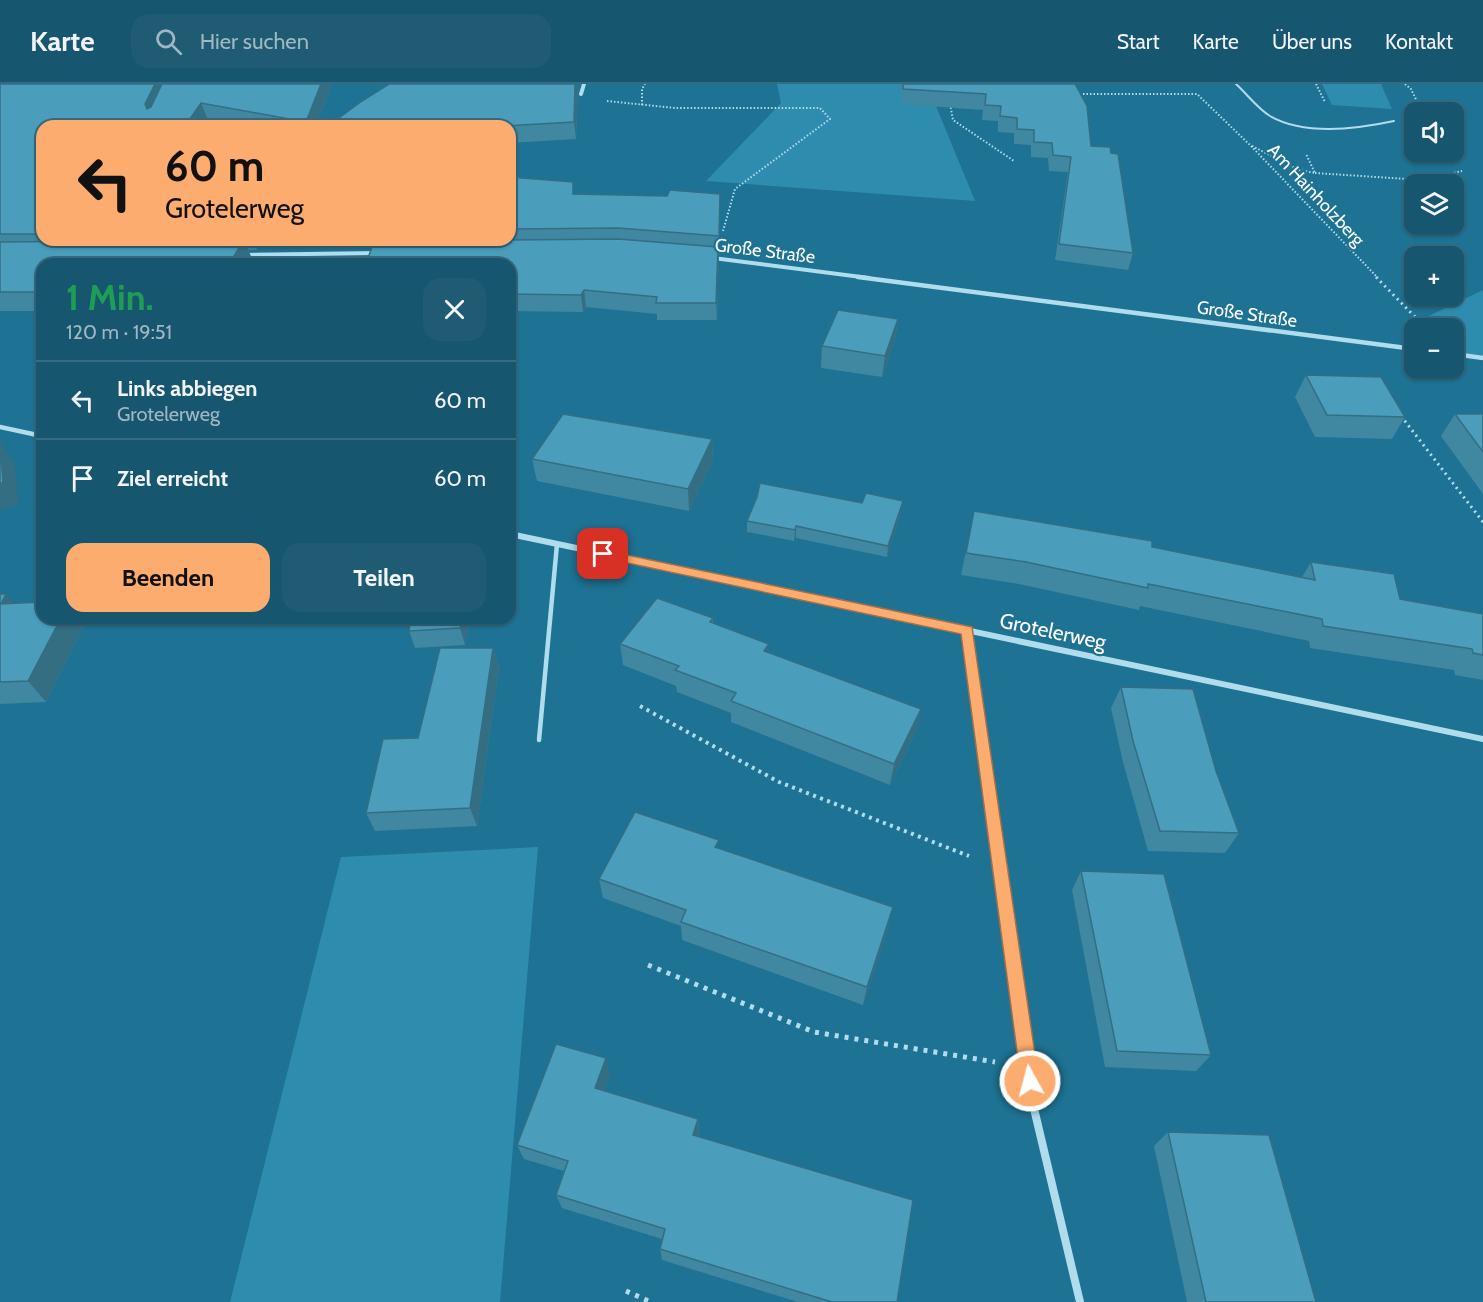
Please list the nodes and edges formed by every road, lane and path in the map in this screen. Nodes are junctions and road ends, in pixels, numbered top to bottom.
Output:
1 (584, 84) edge
2 (645, 84) edge
3 (1236, 84) edge
4 (1405, 84) edge
5 (581, 94) joint
6 (1075, 94) edge
7 (949, 97) edge
8 (1418, 102) edge
9 (642, 105) junction
10 (1394, 121) dead end
11 (1251, 146) junction
12 (1305, 153) dead end
13 (1014, 161) dead end
14 (1462, 171) dead end
15 (1315, 174) junction
16 (387, 253) edge
17 (234, 255) edge
18 (702, 257) edge
19 (713, 258) junction
20 (1414, 317) dead end
21 (1404, 348) edge
22 (1464, 355) edge
23 (1483, 358) edge
24 (1399, 413) edge
25 (0, 427) edge
26 (36, 435) edge
27 (1483, 522) edge
28 (516, 535) edge
29 (557, 544) junction
30 (967, 630) junction
31 (640, 706) dead end
32 (1483, 739) edge
33 (539, 740) dead end
34 (1000, 868) junction
35 (648, 965) dead end
36 (1028, 1067) junction
37 (626, 1291) dead end
38 (651, 1302) edge
39 (1080, 1302) edge

1 - 5 street
2 - 9 path
3 - 10 lane
4 - 8 path
5 - 9 path
6 - 11 path, Am Hainholzberg
7 - 13 path
9 - 19 path
11 - 15 path
11 - 20 path, Am Hainholzberg
12 - 15 path
14 - 15 path
16 - 17 street
18 - 19 street, Große Straße
19 - 21 street, Große Straße
22 - 23 street
24 - 27 path
25 - 26 street
28 - 29 street, Grotelerweg
29 - 30 street, Grotelerweg
29 - 33 lane
30 - 32 street, Grotelerweg
30 - 34 street
31 - 34 path
34 - 36 street
35 - 36 path
36 - 39 street
37 - 38 path

